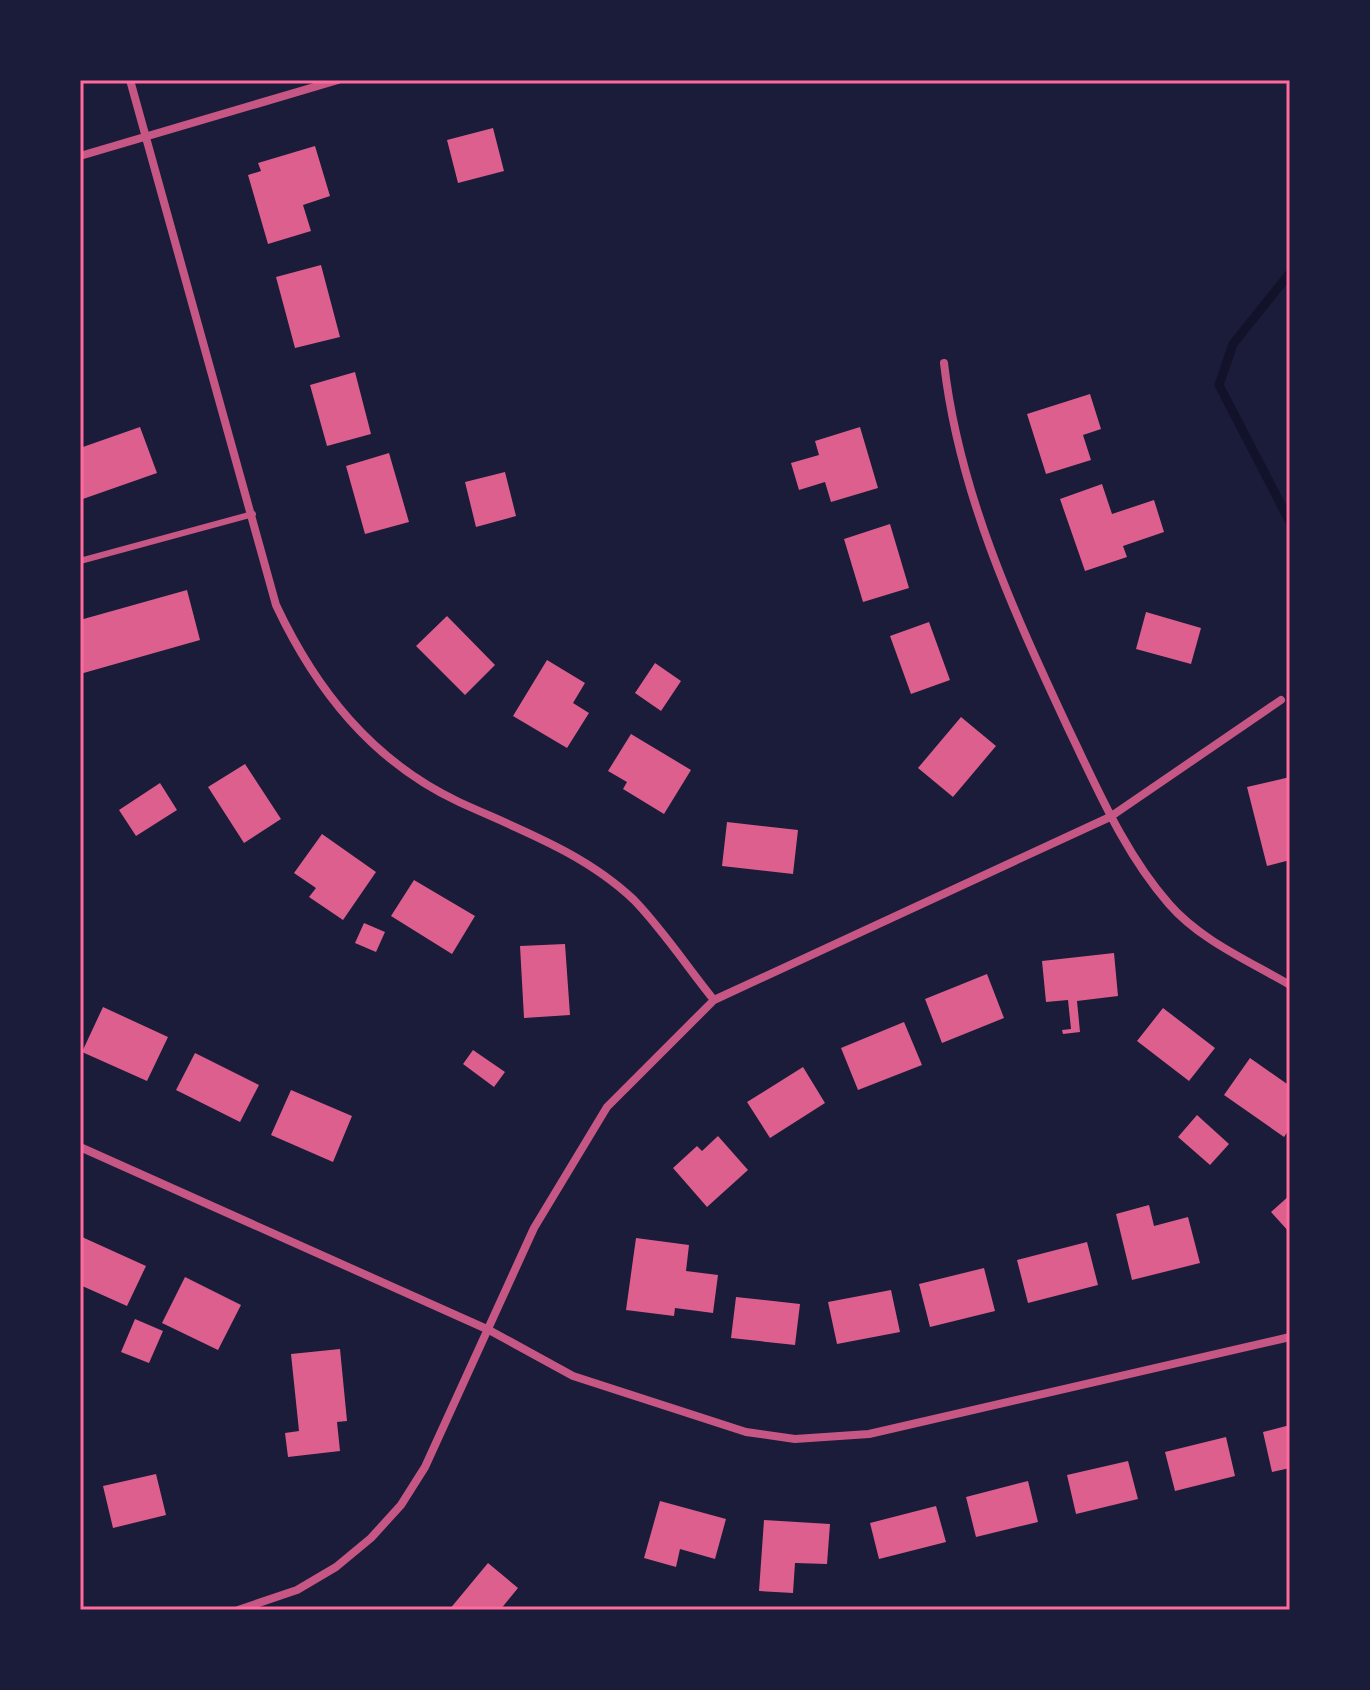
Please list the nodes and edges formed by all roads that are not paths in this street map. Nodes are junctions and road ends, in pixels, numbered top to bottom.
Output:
1 (130, 80) edge
2 (338, 80) edge
3 (145, 135) junction
4 (80, 156) edge
5 (944, 363) dead end
6 (253, 514) junction
7 (80, 561) edge
8 (1281, 700) dead end
9 (1110, 817) junction
10 (1290, 985) edge
11 (714, 1000) junction
12 (80, 1147) edge
13 (489, 1330) junction
14 (1290, 1337) edge
15 (238, 1610) edge

1 - 3 street
2 - 3 street
3 - 4 street
3 - 6 street
5 - 9 street
6 - 7 lane
6 - 11 street
8 - 9 street
9 - 10 street
9 - 11 street
11 - 13 street
12 - 13 street
13 - 14 street
13 - 15 street

